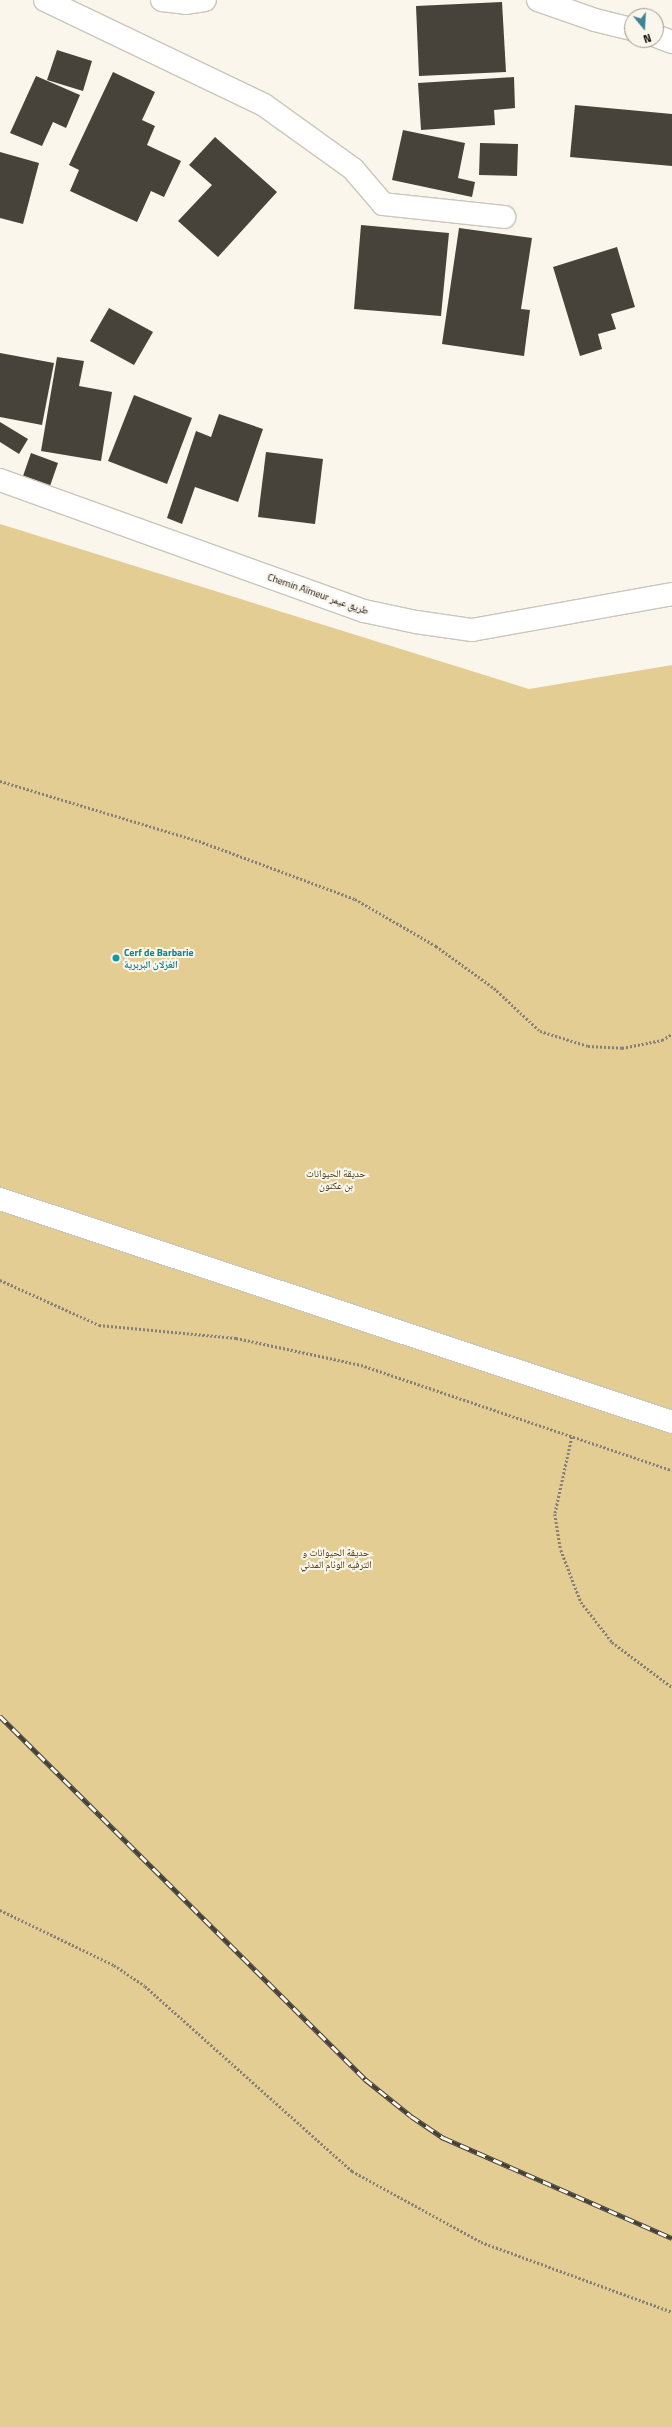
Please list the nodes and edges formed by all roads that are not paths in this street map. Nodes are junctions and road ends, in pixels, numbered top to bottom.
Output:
1 (45, 0) edge
2 (162, 0) edge
3 (205, 0) edge
4 (538, 0) edge
5 (624, 27) edge
6 (504, 218) dead end
7 (0, 480) edge
8 (672, 594) edge
9 (0, 1199) edge
10 (672, 1422) edge

1 - 6 street
2 - 3 street
4 - 5 street
7 - 8 street, Chemin Aïmeur طريق عيمر
9 - 10 street

